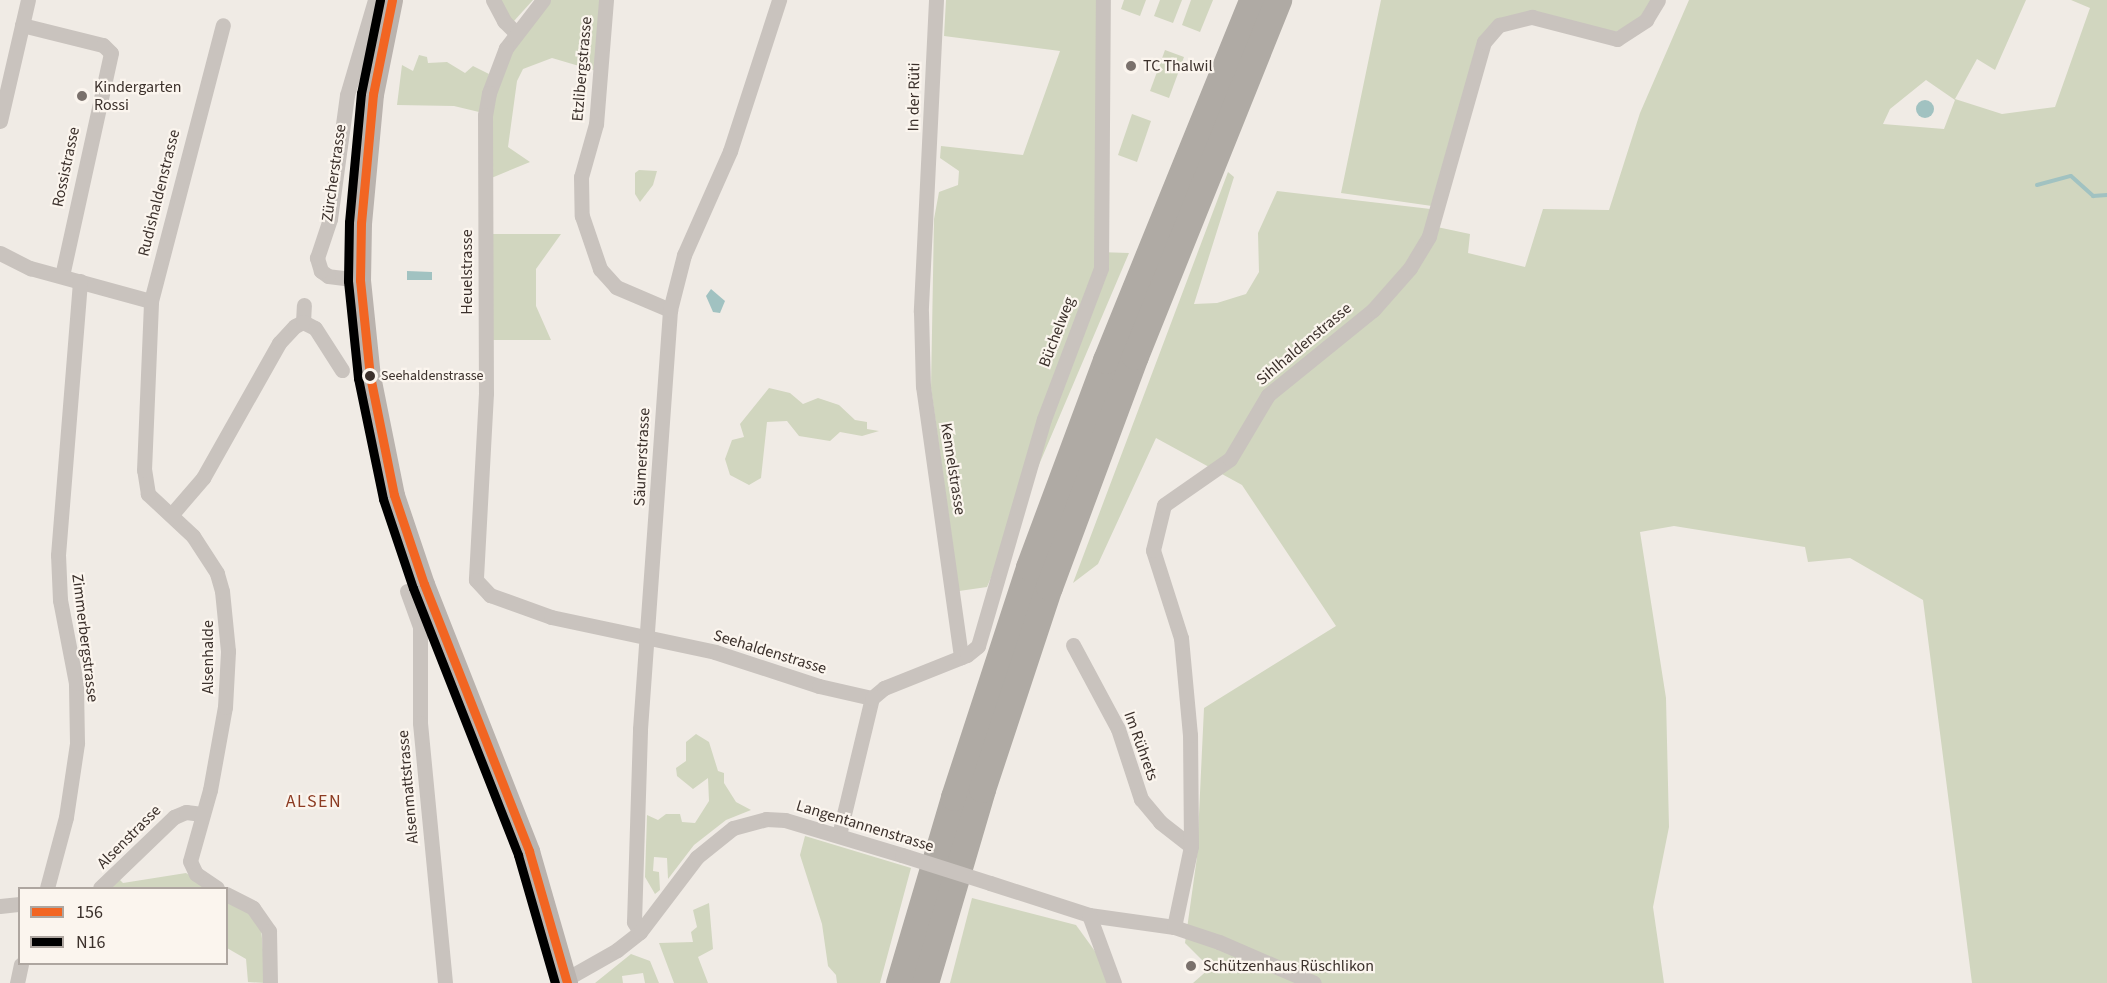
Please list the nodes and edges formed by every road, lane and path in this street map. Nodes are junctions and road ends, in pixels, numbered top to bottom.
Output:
1 (28, 0) edge
2 (375, 0) edge
3 (392, 0) edge
4 (493, 0) edge
5 (543, 0) edge
6 (606, 0) edge
7 (779, 0) edge
8 (936, 0) edge
9 (1103, 0) edge
10 (1251, 0) edge
11 (1278, 0) edge
12 (1658, 0) edge
13 (223, 25) dead end
14 (22, 26) junction
15 (516, 33) junction
16 (0, 121) edge
17 (0, 254) edge
18 (62, 276) junction
19 (360, 280) junction
20 (80, 281) junction
21 (922, 286) joint
22 (151, 301) junction
23 (304, 305) dead end
24 (670, 310) junction
25 (303, 322) junction
26 (342, 370) dead end
27 (172, 514) junction
28 (477, 560) joint
29 (407, 591) dead end
30 (645, 638) junction
31 (1073, 645) dead end
32 (961, 657) junction
33 (872, 698) junction
34 (202, 814) junction
35 (838, 836) junction
36 (1191, 846) junction
37 (46, 887) edge
38 (101, 887) edge
39 (216, 887) edge
40 (228, 895) edge
41 (18, 904) edge
42 (0, 906) edge
43 (1089, 915) junction
44 (1174, 927) junction
45 (640, 932) junction
46 (21, 965) edge
47 (564, 982) edge
48 (18, 983) edge
49 (270, 983) edge
50 (445, 983) edge
51 (899, 983) edge
52 (925, 983) edge
53 (1114, 983) edge
54 (1314, 983) edge

1 - 14 street
2 - 19 street, Zürcherstrasse
3 - 19 main road, Zürcherstrasse
4 - 15 street
5 - 15 street, Heuelstrasse
6 - 24 street, Etzlibergstrasse
7 - 24 street, Säumerstrasse
8 - 21 street, In der Rüti
9 - 32 street, Büchelweg
10 - 51 highway
11 - 52 highway
12 - 36 street, Sihlhaldenstrasse
13 - 22 street, Rudishaldenstrasse
14 - 16 street
14 - 18 street, Rossistrasse
15 - 28 street, Heuelstrasse
17 - 18 street
18 - 20 street
19 - 47 main road, Zürcherstrasse
20 - 22 street
20 - 37 street, Zimmerbergstrasse
21 - 32 street, Kennelstrasse
22 - 27 street
23 - 25 street
24 - 30 street, Säumerstrasse
25 - 26 street
25 - 27 street
27 - 34 street, Alsenhalde
28 - 30 street, Seehaldenstrasse
29 - 50 street, Alsenmattstrasse
30 - 33 street, Seehaldenstrasse
30 - 45 street, Säumerstrasse
31 - 36 street, Im Rührets
32 - 33 street
33 - 35 street
34 - 38 street, Alsenstrasse
34 - 39 street
35 - 43 street, Langentannenstrasse, bridge
35 - 45 street, Langentannenstrasse
36 - 44 street, Sihlhaldenstrasse
40 - 49 street
41 - 42 street
43 - 44 street, Langentannenstrasse
43 - 53 street
44 - 54 street, Langentannenstrasse
45 - 47 street, Langentannenstrasse
46 - 48 street

